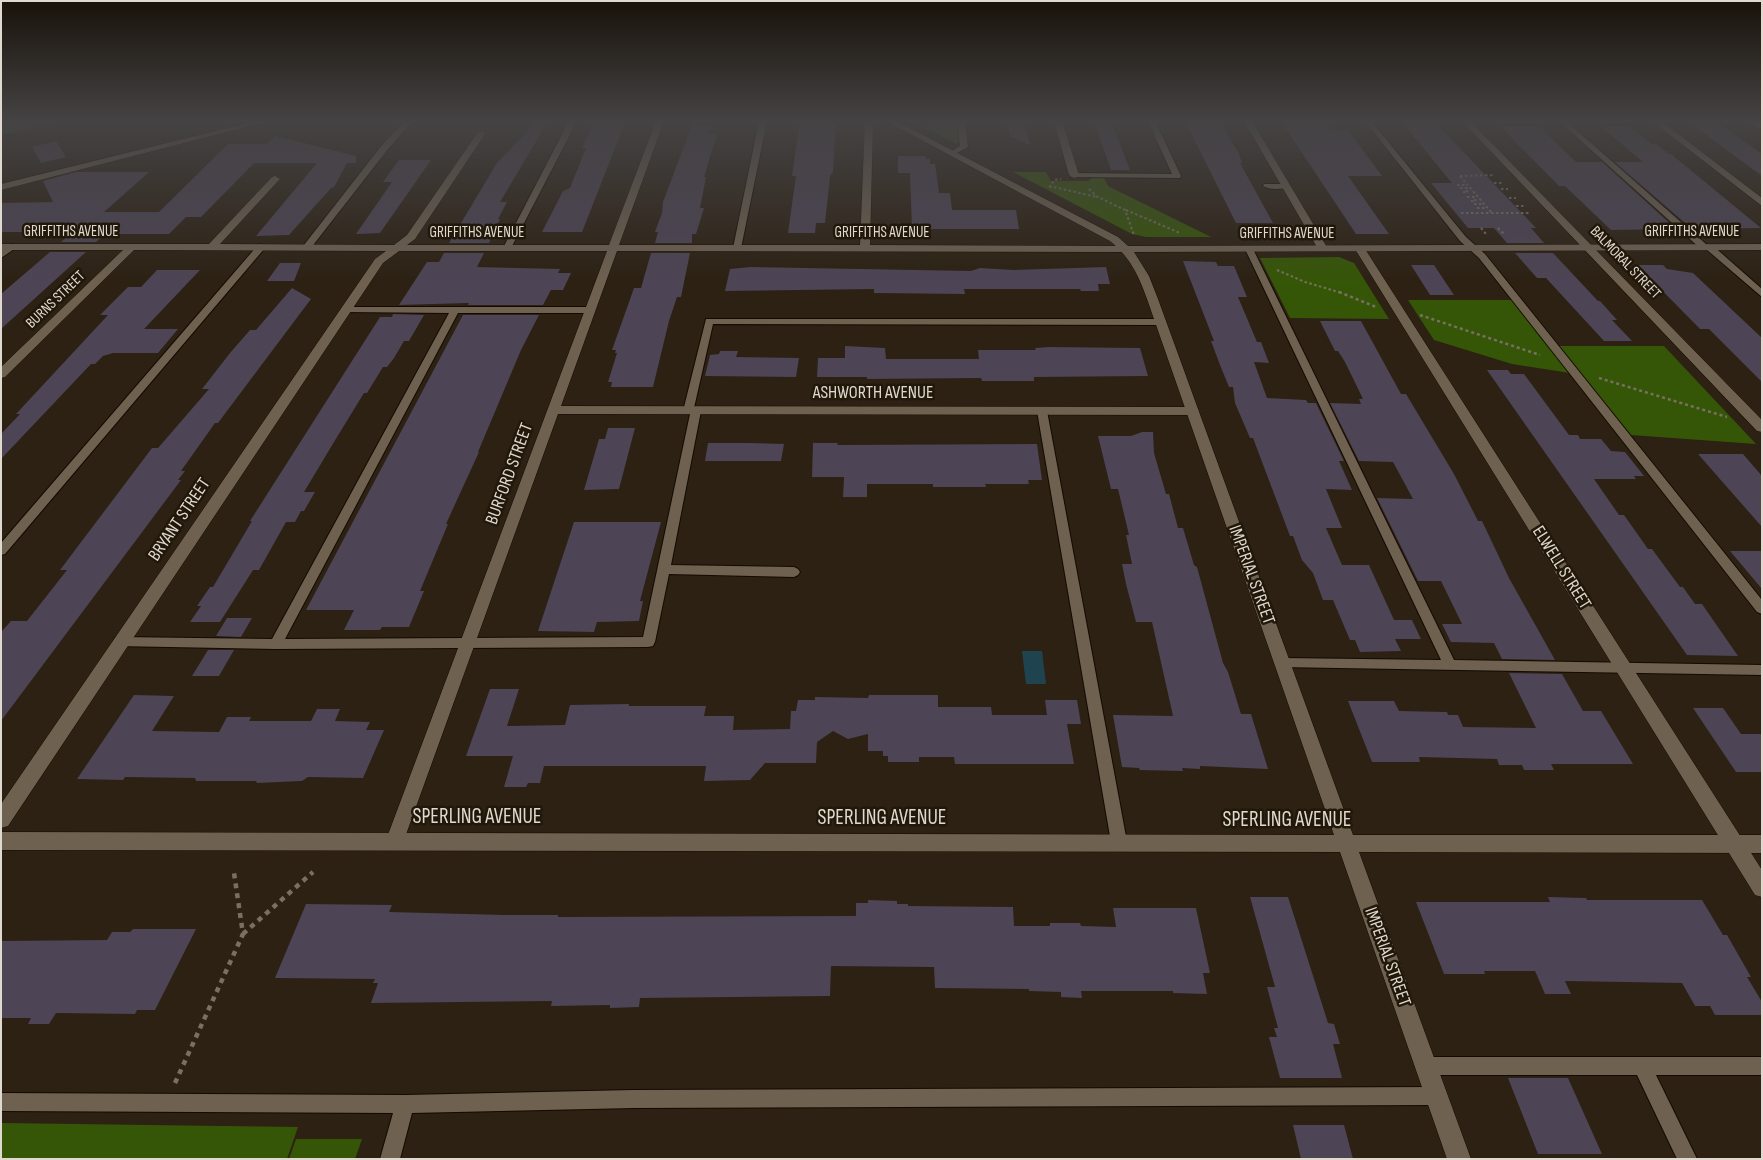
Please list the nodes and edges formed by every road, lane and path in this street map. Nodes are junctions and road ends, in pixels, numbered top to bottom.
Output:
1 (48, 175) edge
2 (363, 175) edge
3 (453, 175) edge
4 (545, 175) edge
5 (640, 175) edge
6 (752, 175) edge
7 (867, 175) edge
8 (995, 175) edge
9 (1074, 175) joint
10 (1088, 175) edge
11 (1177, 175) edge
12 (1280, 175) edge
13 (1412, 175) edge
14 (1490, 175) edge
15 (1519, 175) edge
16 (1623, 175) edge
17 (1726, 175) edge
18 (275, 179) dead end
19 (1494, 183) dead end
20 (1502, 183) dead end
21 (1041, 185) dead end
22 (1457, 185) dead end
23 (1468, 185) junction
24 (1267, 186) dead end
25 (1286, 186) junction
26 (1, 187) edge
27 (1050, 187) junction
28 (1460, 188) dead end
29 (1464, 188) junction
30 (1471, 188) junction
31 (1508, 189) dead end
32 (1501, 190) dead end
33 (1050, 192) dead end
34 (1463, 192) dead end
35 (1467, 197) dead end
36 (1472, 197) junction
37 (1478, 197) junction
38 (1100, 198) junction
39 (1508, 198) dead end
40 (1516, 198) dead end
41 (1470, 201) dead end
42 (1762, 203) edge
43 (1474, 204) dead end
44 (1485, 204) junction
45 (1516, 206) dead end
46 (1524, 206) dead end
47 (1476, 208) dead end
48 (1488, 208) junction
49 (1125, 210) junction
50 (1456, 213) dead end
51 (1492, 213) junction
52 (1530, 213) dead end
53 (1187, 236) dead end
54 (1135, 238) dead end
55 (6, 247) edge
56 (132, 247) junction
57 (212, 247) junction
58 (261, 247) junction
59 (307, 247) junction
60 (1590, 247) junction
61 (1762, 247) edge
62 (397, 248) junction
63 (508, 248) junction
64 (613, 248) junction
65 (737, 248) junction
66 (865, 248) junction
67 (1472, 248) junction
68 (1706, 248) junction
69 (1127, 249) junction
70 (1249, 249) junction
71 (1323, 249) junction
72 (1360, 249) junction
73 (1, 255) edge
74 (1255, 262) junction
75 (1762, 294) edge
76 (1376, 306) dead end
77 (345, 310) junction
78 (589, 310) junction
79 (454, 312) junction
80 (1161, 322) junction
81 (1, 374) edge
82 (554, 410) junction
83 (692, 411) junction
84 (1042, 411) junction
85 (1193, 411) junction
86 (1762, 428) edge
87 (1, 551) edge
88 (664, 570) junction
89 (794, 572) dead end
90 (1762, 609) edge
91 (120, 642) junction
92 (467, 643) junction
93 (276, 644) junction
94 (1283, 663) junction
95 (1450, 665) junction
96 (1625, 668) junction
97 (1762, 670) edge
98 (1, 820) edge
99 (395, 840) junction
100 (1, 841) edge
101 (1119, 842) junction
102 (1346, 843) junction
103 (1733, 844) junction
104 (1762, 844) edge
105 (313, 872) dead end
106 (234, 873) dead end
107 (1762, 888) edge
108 (243, 934) junction
109 (1426, 1066) junction
110 (1642, 1066) junction
111 (1762, 1066) edge
112 (1436, 1096) junction
113 (1, 1102) edge
114 (166, 1104) junction
115 (405, 1104) junction
116 (390, 1159) edge
117 (1458, 1159) edge
118 (1687, 1159) edge

1 - 26 street
2 - 59 lane
3 - 62 street, BRYANT STREET
4 - 63 lane
5 - 64 street, BURFORD STREET
6 - 65 lane
7 - 66 street
8 - 69 street, IMPERIAL STREET
9 - 27 path
9 - 38 path
10 - 11 lane
12 - 25 street
13 - 67 lane
14 - 23 path
15 - 60 street, BALMORAL STREET
16 - 68 lane
17 - 42 street
18 - 57 street
19 - 20 path
21 - 27 path
22 - 23 path
23 - 30 path
24 - 25 lane
25 - 71 street
27 - 33 path
27 - 38 path
28 - 29 path
29 - 30 path
29 - 34 path
30 - 37 path
31 - 32 path
35 - 36 path
36 - 37 path
36 - 41 path
37 - 44 path
38 - 49 path
39 - 40 path
43 - 44 path
44 - 48 path
45 - 46 path
47 - 48 path
48 - 51 path
49 - 53 path
49 - 54 path
50 - 51 path
51 - 52 path
55 - 56 street, GRIFFITHS AVENUE
55 - 73 lane
56 - 57 street, GRIFFITHS AVENUE
56 - 81 street, BURNS STREET
57 - 58 street, GRIFFITHS AVENUE
58 - 59 street, GRIFFITHS AVENUE
58 - 87 lane
59 - 62 street, GRIFFITHS AVENUE
60 - 67 street, GRIFFITHS AVENUE
60 - 68 street, GRIFFITHS AVENUE
60 - 86 street, BALMORAL STREET
61 - 68 street, GRIFFITHS AVENUE
62 - 63 street, GRIFFITHS AVENUE
62 - 77 street, BRYANT STREET
63 - 64 street, GRIFFITHS AVENUE
64 - 65 street, GRIFFITHS AVENUE
64 - 78 street, BURFORD STREET
65 - 66 street, GRIFFITHS AVENUE
66 - 69 street, GRIFFITHS AVENUE
67 - 72 street, GRIFFITHS AVENUE
67 - 90 lane
68 - 75 lane
69 - 70 street, GRIFFITHS AVENUE
69 - 80 street, IMPERIAL STREET
70 - 71 street, GRIFFITHS AVENUE
70 - 74 lane
71 - 72 street, GRIFFITHS AVENUE
72 - 96 street, ELWELL STREET
74 - 76 path
74 - 95 lane
77 - 79 lane
77 - 91 street, BRYANT STREET
78 - 79 lane
78 - 82 street, BURFORD STREET
79 - 93 lane
80 - 83 lane
80 - 85 street, IMPERIAL STREET
82 - 83 street, ASHWORTH AVENUE
82 - 92 street, BURFORD STREET
83 - 84 street, ASHWORTH AVENUE
83 - 88 lane
84 - 85 street, ASHWORTH AVENUE
84 - 101 lane
85 - 94 street, IMPERIAL STREET
88 - 89 lane
88 - 92 lane
91 - 93 lane
91 - 98 street, BRYANT STREET
92 - 93 lane
92 - 99 street, BURFORD STREET
94 - 95 lane
94 - 102 street, IMPERIAL STREET
95 - 96 lane
96 - 97 lane
96 - 103 street, ELWELL STREET
99 - 100 street, SPERLING AVENUE
99 - 101 street, SPERLING AVENUE
101 - 102 street, SPERLING AVENUE
102 - 103 street, SPERLING AVENUE
102 - 109 street, IMPERIAL STREET
103 - 104 street, SPERLING AVENUE
103 - 107 street, ELWELL STREET
105 - 108 path
106 - 108 path
108 - 114 path
109 - 110 lane
109 - 112 street, IMPERIAL STREET
110 - 111 lane
110 - 118 lane
112 - 115 lane
112 - 117 street, IMPERIAL STREET
113 - 114 lane
114 - 115 lane
115 - 116 lane

